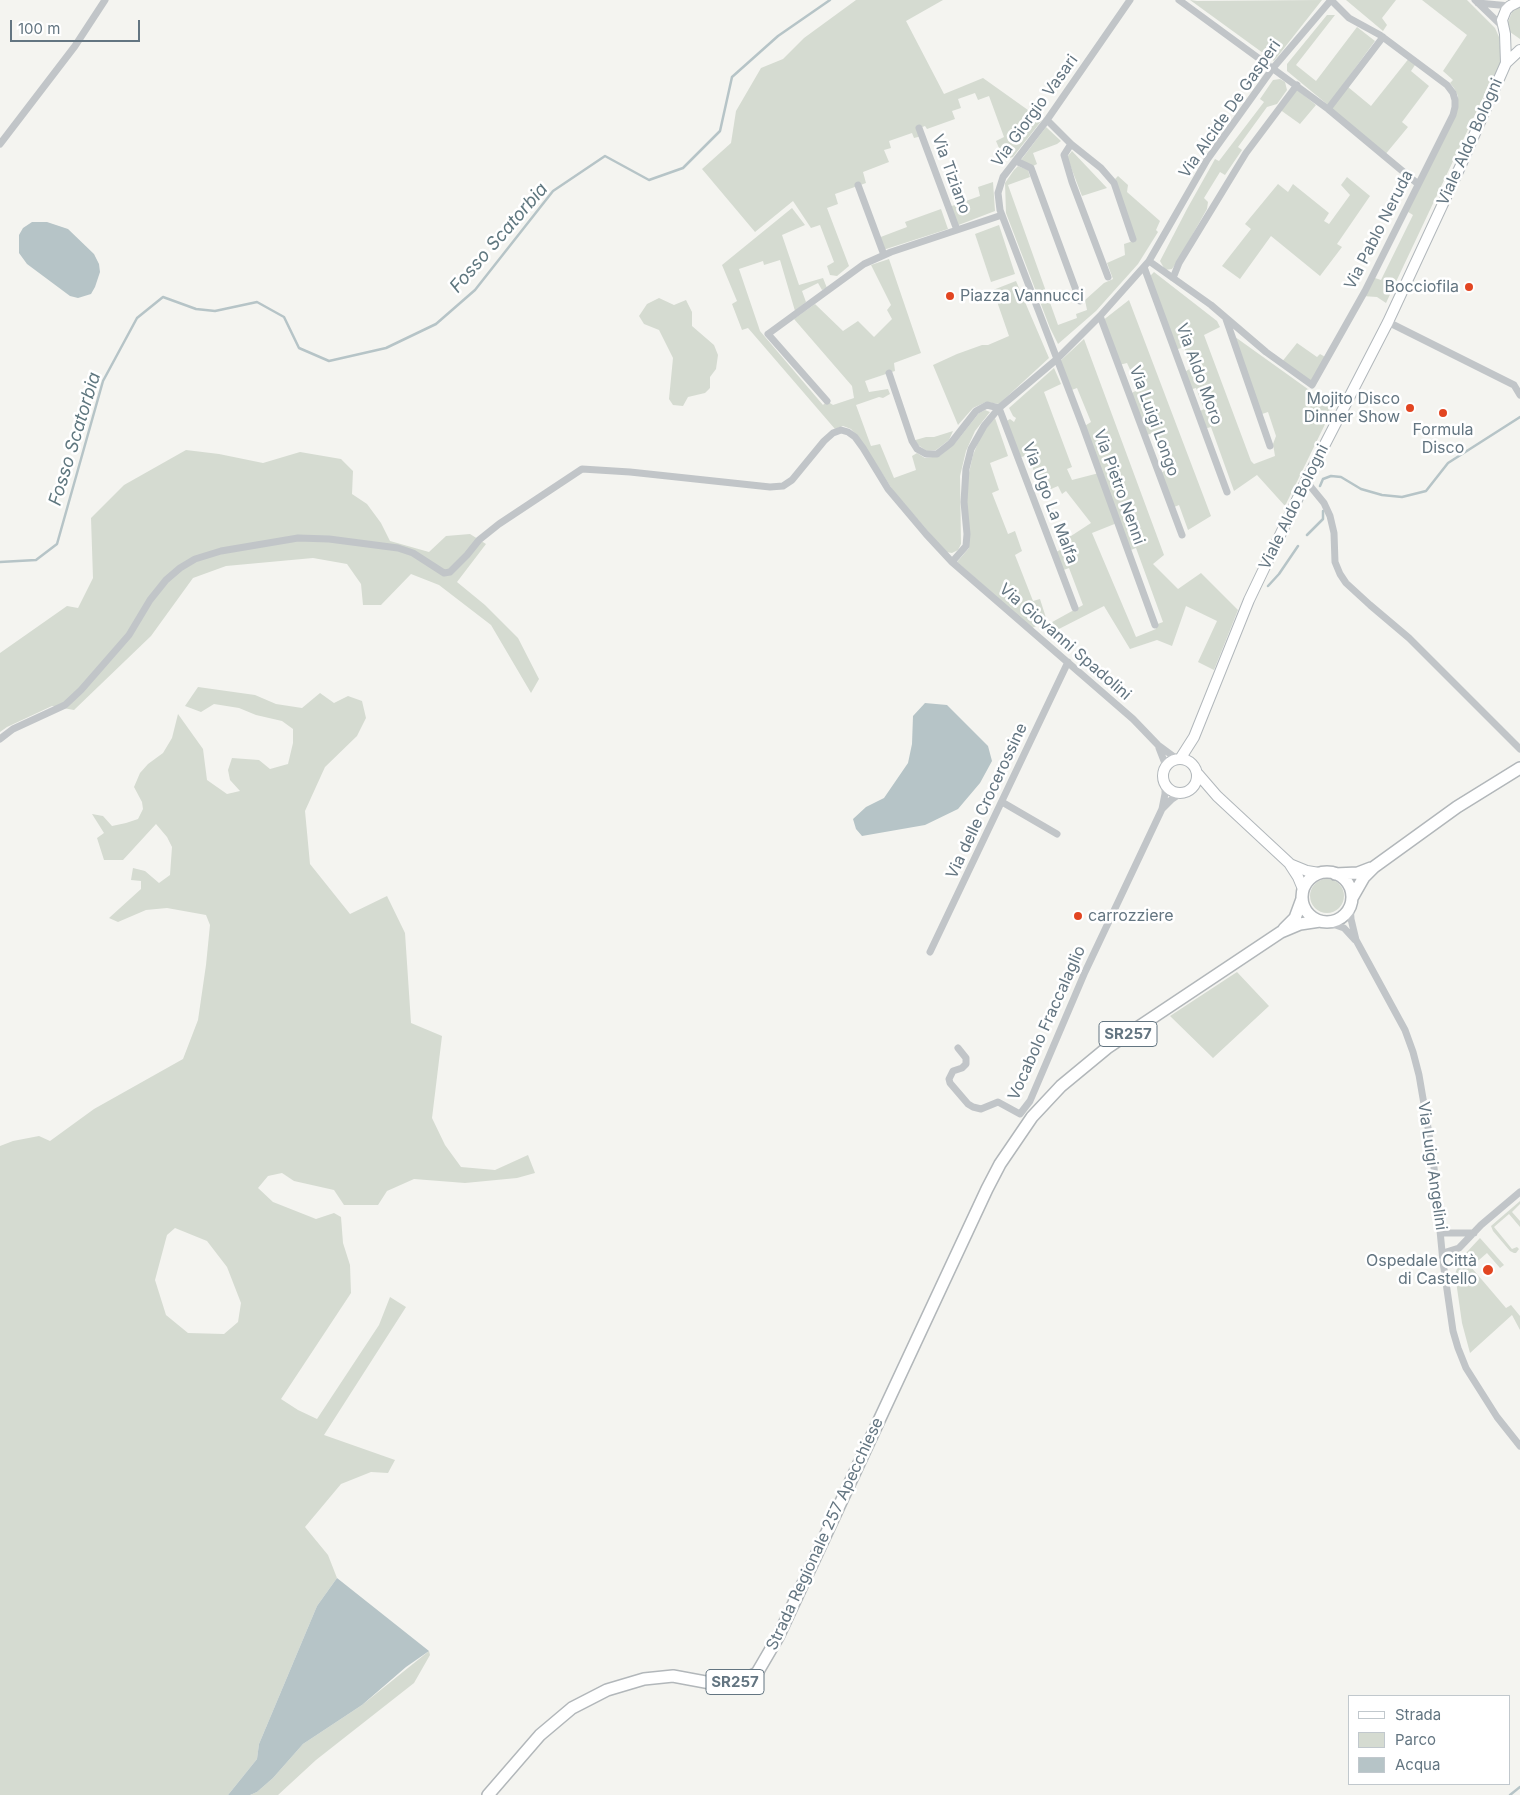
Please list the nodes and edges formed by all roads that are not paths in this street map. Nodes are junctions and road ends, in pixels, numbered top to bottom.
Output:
1 (105, 0) edge
2 (1130, 0) edge
3 (1180, 0) edge
4 (1331, 0) edge
5 (1476, 1) edge
6 (1520, 1) edge
7 (1510, 6) junction
8 (1503, 30) junction
9 (1383, 37) junction
10 (1520, 45) edge
11 (1520, 50) edge
12 (1506, 63) junction
13 (1274, 68) junction
14 (1297, 85) junction
15 (1328, 109) junction
16 (1046, 120) junction
17 (920, 128) dead end
18 (0, 144) edge
19 (1072, 144) junction
20 (1016, 161) junction
21 (1418, 184) junction
22 (858, 186) dead end
23 (1002, 215) junction
24 (957, 230) junction
25 (1133, 239) dead end
26 (884, 255) junction
27 (1147, 264) junction
28 (1108, 277) dead end
29 (1173, 278) junction
30 (1080, 301) dead end
31 (1100, 316) junction
32 (1225, 317) junction
33 (1388, 322) junction
34 (1057, 359) junction
35 (889, 373) dead end
36 (1520, 395) edge
37 (827, 401) dead end
38 (999, 408) junction
39 (1270, 446) dead end
40 (1306, 481) junction
41 (1227, 492) dead end
42 (1182, 535) dead end
43 (952, 562) junction
44 (1075, 608) dead end
45 (1155, 625) dead end
46 (1068, 662) junction
47 (1194, 737) junction
48 (0, 739) edge
49 (1158, 745) junction
50 (1520, 749) edge
51 (1178, 759) junction
52 (1166, 766) junction
53 (1196, 770) junction
54 (1520, 770) edge
55 (1165, 784) junction
56 (1186, 791) junction
57 (1217, 796) junction
58 (1002, 802) junction
59 (1162, 809) junction
60 (1057, 834) dead end
61 (1289, 863) junction
62 (1374, 866) junction
63 (1319, 874) junction
64 (1336, 874) junction
65 (1303, 894) junction
66 (1351, 902) junction
67 (1324, 922) junction
68 (1282, 932) junction
69 (1356, 940) junction
70 (930, 952) dead end
71 (958, 1048) dead end
72 (1520, 1192) edge
73 (1441, 1233) junction
74 (1474, 1233) junction
75 (1443, 1253) junction
76 (1520, 1446) edge
77 (488, 1795) edge

1 - 18 street
2 - 16 street, Via Giorgio Vasari
3 - 13 street
4 - 9 street
4 - 13 street, Via Alcide De Gasperi
5 - 7 street
5 - 8 street
6 - 7 main road
7 - 8 main road
8 - 10 main road
8 - 12 main road, Viale Aldo Bologni
9 - 15 street
9 - 21 street, Via Pablo Neruda
11 - 12 main road, Viale Aldo Bologni
12 - 33 main road, Viale Aldo Bologni
13 - 14 street
13 - 27 street, Via Alcide De Gasperi
14 - 15 street
14 - 29 street
15 - 21 street
16 - 19 street
16 - 20 street, Via Giorgio Vasari
17 - 24 street, Via Tiziano
19 - 25 street
19 - 28 street
20 - 23 street, Via Giorgio Vasari
20 - 30 street
21 - 32 street, Via Pablo Neruda
22 - 26 street
23 - 24 street
23 - 34 street, Via Giorgio Vasari
24 - 26 street
26 - 37 street
27 - 29 street
27 - 31 street, Via Alcide De Gasperi
27 - 41 street, Via Aldo Moro
29 - 32 street
31 - 34 street, Via Alcide De Gasperi
31 - 42 street, Via Luigi Longo
32 - 39 street
33 - 36 street
33 - 40 main road, Viale Aldo Bologni
34 - 38 street, Via Alcide De Gasperi
34 - 45 street, Via Pietro Nenni
35 - 38 street
38 - 43 street, Via Alcide De Gasperi
38 - 44 street, Via Ugo La Malfa
40 - 47 main road, Viale Aldo Bologni
40 - 50 street
43 - 46 street, Via Giovanni Spadolini
43 - 48 street, Via Giovanni Spadolini
46 - 49 street, Via Giovanni Spadolini
46 - 58 street, Via delle Crocerossine
47 - 51 main road, Viale Aldo Bologni
47 - 53 main road, Viale Aldo Bologni
49 - 51 street, Via Giovanni Spadolini
49 - 52 street, Via Giovanni Spadolini
51 - 52 main road
51 - 53 main road
52 - 55 main road
53 - 56 main road
53 - 57 main road
54 - 62 main road, SR257
55 - 56 main road
55 - 59 street
56 - 57 main road
56 - 59 street
57 - 61 main road
58 - 60 street
58 - 70 street, Via delle Crocerossine
59 - 71 street, Vocabolo Fraccalaglio
61 - 63 main road
61 - 65 main road
62 - 64 main road, SR257
62 - 66 main road, SR257
63 - 64 main road, SR257
63 - 65 main road, SR257
64 - 66 main road
65 - 67 main road
65 - 68 main road, SR257
66 - 67 main road, SR257
66 - 69 street, Via Luigi Angelini
67 - 68 main road, SR257
67 - 69 street, Via Luigi Angelini
68 - 77 main road, Strada Regionale 257 Apecchiese / SR257
69 - 73 street, Via Luigi Angelini
72 - 74 street
73 - 74 street
73 - 75 street, Via Luigi Angelini
74 - 75 street
75 - 76 street, Via Luigi Angelini

